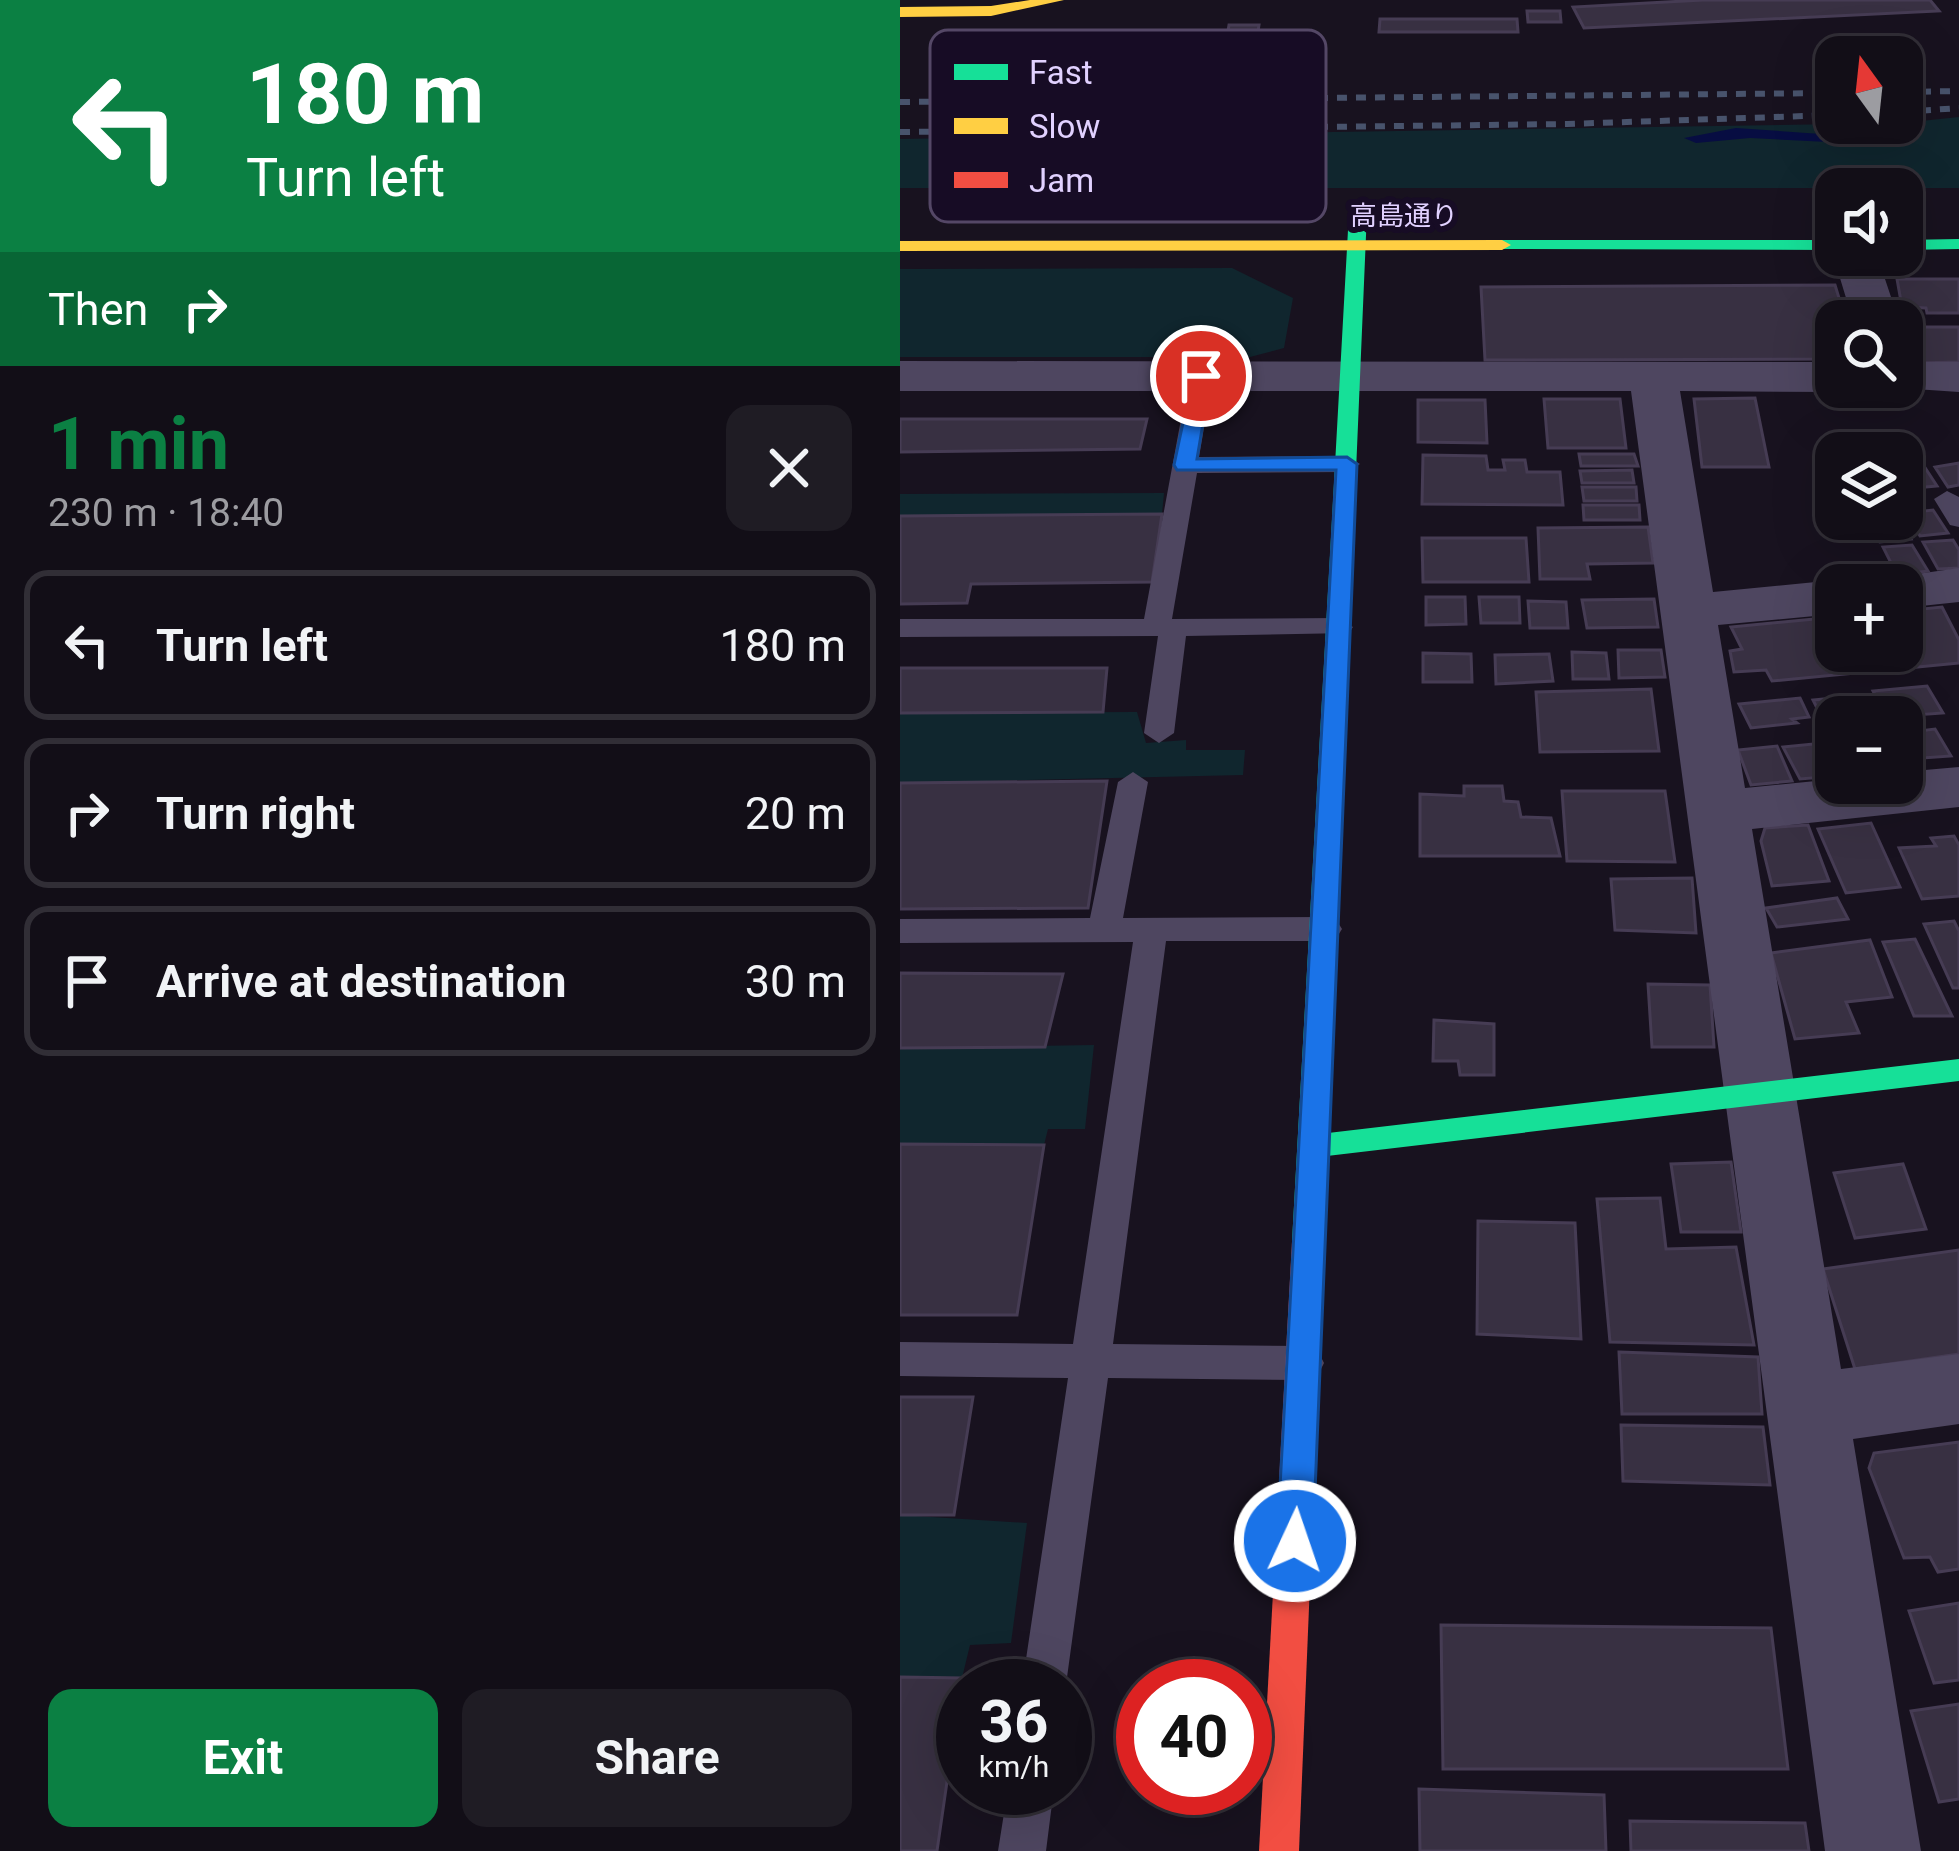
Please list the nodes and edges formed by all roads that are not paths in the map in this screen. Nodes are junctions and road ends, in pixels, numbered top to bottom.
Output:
1 (1057, 0) edge
2 (900, 12) edge
3 (1358, 212) dead end
4 (1923, 244) edge
5 (1959, 244) edge
6 (1815, 245) edge
7 (900, 246) edge
8 (1357, 246) junction
9 (1351, 375) junction
10 (900, 376) edge
11 (1201, 376) junction
12 (1652, 377) junction
13 (1815, 377) edge
14 (1923, 377) edge
15 (1959, 377) edge
16 (1347, 464) junction
17 (1185, 465) junction
18 (1959, 585) edge
19 (1923, 588) edge
20 (1815, 599) edge
21 (1687, 611) junction
22 (1339, 627) junction
23 (900, 628) edge
24 (1164, 628) junction
25 (1159, 733) dead end
26 (1133, 782) dead end
27 (1959, 787) edge
28 (1718, 812) junction
29 (1325, 928) junction
30 (1104, 930) junction
31 (1151, 930) junction
32 (900, 931) edge
33 (1959, 1070) edge
34 (1760, 1094) junction
35 (1315, 1146) junction
36 (900, 1358) edge
37 (1091, 1360) junction
38 (1304, 1364) junction
39 (1959, 1389) edge
40 (1809, 1409) junction
41 (1049, 1659) edge
42 (1027, 1815) edge
43 (1022, 1851) edge
44 (1279, 1851) edge
45 (1873, 1851) edge

1 - 2 street
3 - 8 street
4 - 5 street
6 - 8 street, 高島通り
7 - 8 street, 高島通り
8 - 9 street
9 - 11 street
9 - 12 street
9 - 16 street
10 - 11 street
11 - 17 lane
12 - 13 street
12 - 21 street
14 - 15 street
16 - 17 lane
16 - 22 street
17 - 24 lane
18 - 19 street
20 - 21 street
21 - 28 street
22 - 24 lane
22 - 29 street
23 - 24 lane
24 - 25 lane
26 - 30 lane
27 - 28 street
28 - 34 street
29 - 31 lane
29 - 35 street
30 - 31 lane
30 - 32 lane
31 - 37 lane
33 - 34 street
34 - 35 street
34 - 40 street
35 - 38 street
36 - 37 lane
37 - 38 lane
37 - 41 lane
38 - 44 street
39 - 40 street
40 - 45 street
42 - 43 lane

